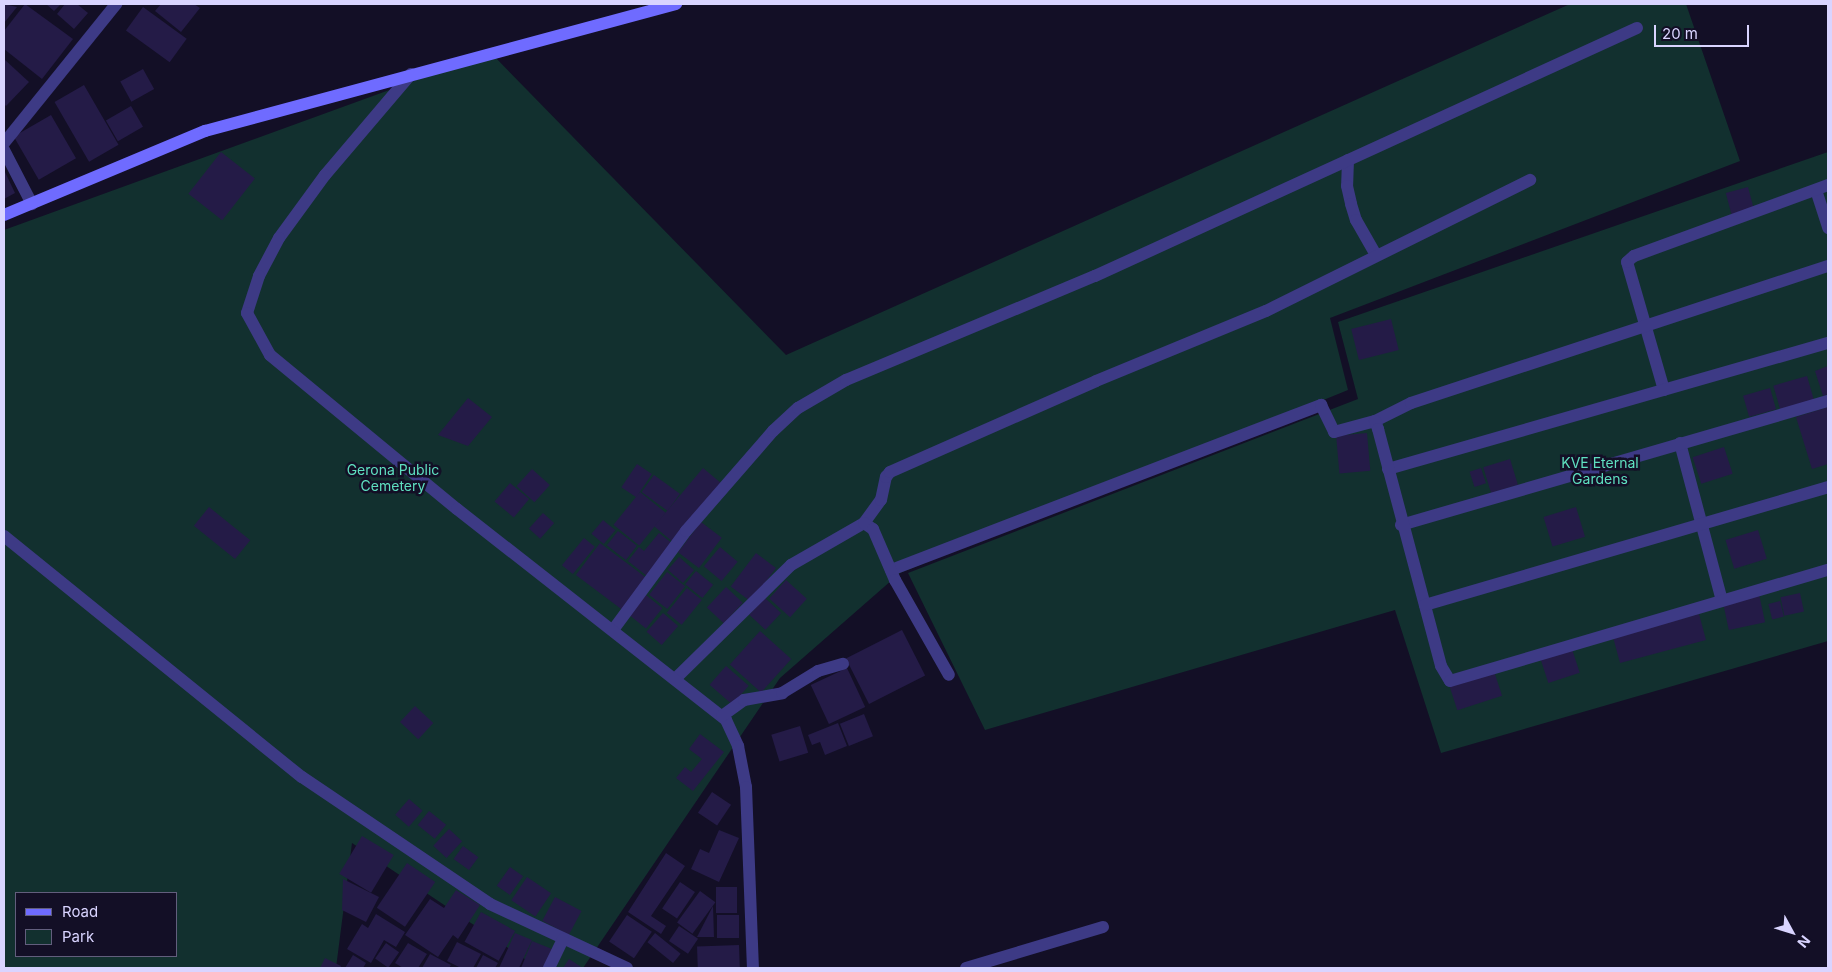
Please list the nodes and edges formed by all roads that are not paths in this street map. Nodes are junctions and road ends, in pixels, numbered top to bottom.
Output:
1 (116, 4) edge
2 (676, 4) edge
3 (1637, 28) dead end
4 (412, 74) junction
5 (4, 143) edge
6 (4, 150) edge
7 (1348, 160) junction
8 (1530, 180) dead end
9 (1828, 185) edge
10 (1816, 190) junction
11 (32, 204) junction
12 (4, 215) edge
13 (1828, 228) edge
14 (1376, 255) junction
15 (1828, 266) edge
16 (1644, 324) junction
17 (1828, 343) edge
18 (1664, 390) junction
19 (1828, 401) edge
20 (1375, 421) junction
21 (1680, 443) junction
22 (1388, 469) junction
23 (1828, 487) edge
24 (864, 523) junction
25 (1401, 525) junction
26 (1700, 525) junction
27 (4, 536) edge
28 (891, 570) junction
29 (1828, 570) edge
30 (1722, 601) junction
31 (1425, 605) junction
32 (613, 630) junction
33 (843, 664) dead end
34 (949, 675) dead end
35 (675, 678) junction
36 (722, 716) junction
37 (1104, 927) dead end
38 (563, 939) junction
39 (549, 968) edge
40 (627, 968) edge
41 (753, 968) edge
42 (966, 968) edge

1 - 5 street
2 - 4 street
3 - 7 street
4 - 11 street
4 - 32 street
6 - 11 street
7 - 14 street
7 - 32 street
8 - 14 street
9 - 10 street
10 - 13 street
10 - 16 street
11 - 12 street
14 - 24 street
15 - 16 street
16 - 18 street
16 - 20 street
17 - 18 street
18 - 22 street
19 - 21 street
20 - 22 street
20 - 28 street
21 - 25 street
21 - 26 street
22 - 25 street
23 - 26 street
24 - 28 street
24 - 35 street
25 - 31 street
26 - 30 street
26 - 31 street
27 - 38 street
28 - 34 street
29 - 30 street
30 - 31 street
32 - 35 street
33 - 36 street
35 - 36 street
36 - 41 street
37 - 42 street
38 - 39 street
38 - 40 street

